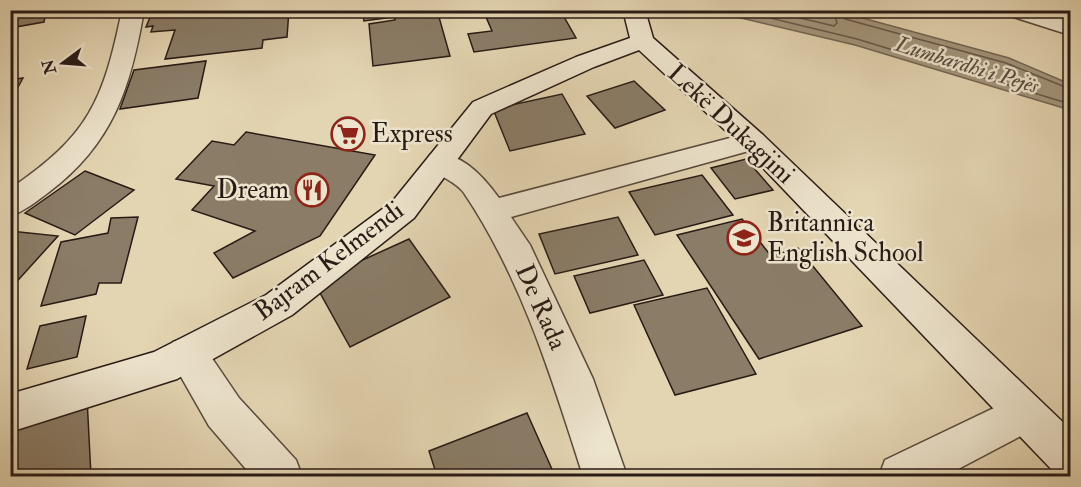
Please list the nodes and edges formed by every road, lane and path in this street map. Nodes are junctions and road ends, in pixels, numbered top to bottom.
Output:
1 (133, 10) edge
2 (634, 10) edge
3 (1015, 10) edge
4 (1071, 28) edge
5 (642, 41) junction
6 (753, 141) junction
7 (440, 162) junction
8 (10, 205) edge
9 (491, 211) junction
10 (187, 354) junction
11 (10, 413) edge
12 (1023, 413) junction
13 (1071, 458) edge
14 (280, 477) edge
15 (605, 477) edge
16 (901, 477) edge

1 - 8 street
2 - 5 street
3 - 4 street
5 - 6 street, Lekë Dukagjini
5 - 7 street, Bajram Kelmendi
6 - 9 street
6 - 12 street, Lekë Dukagjini
7 - 9 street, De Rada
7 - 10 street, Bajram Kelmendi
9 - 15 street, De Rada
10 - 11 street, Bajram Kelmendi
10 - 14 street
12 - 13 street, Lekë Dukagjini
12 - 16 street

